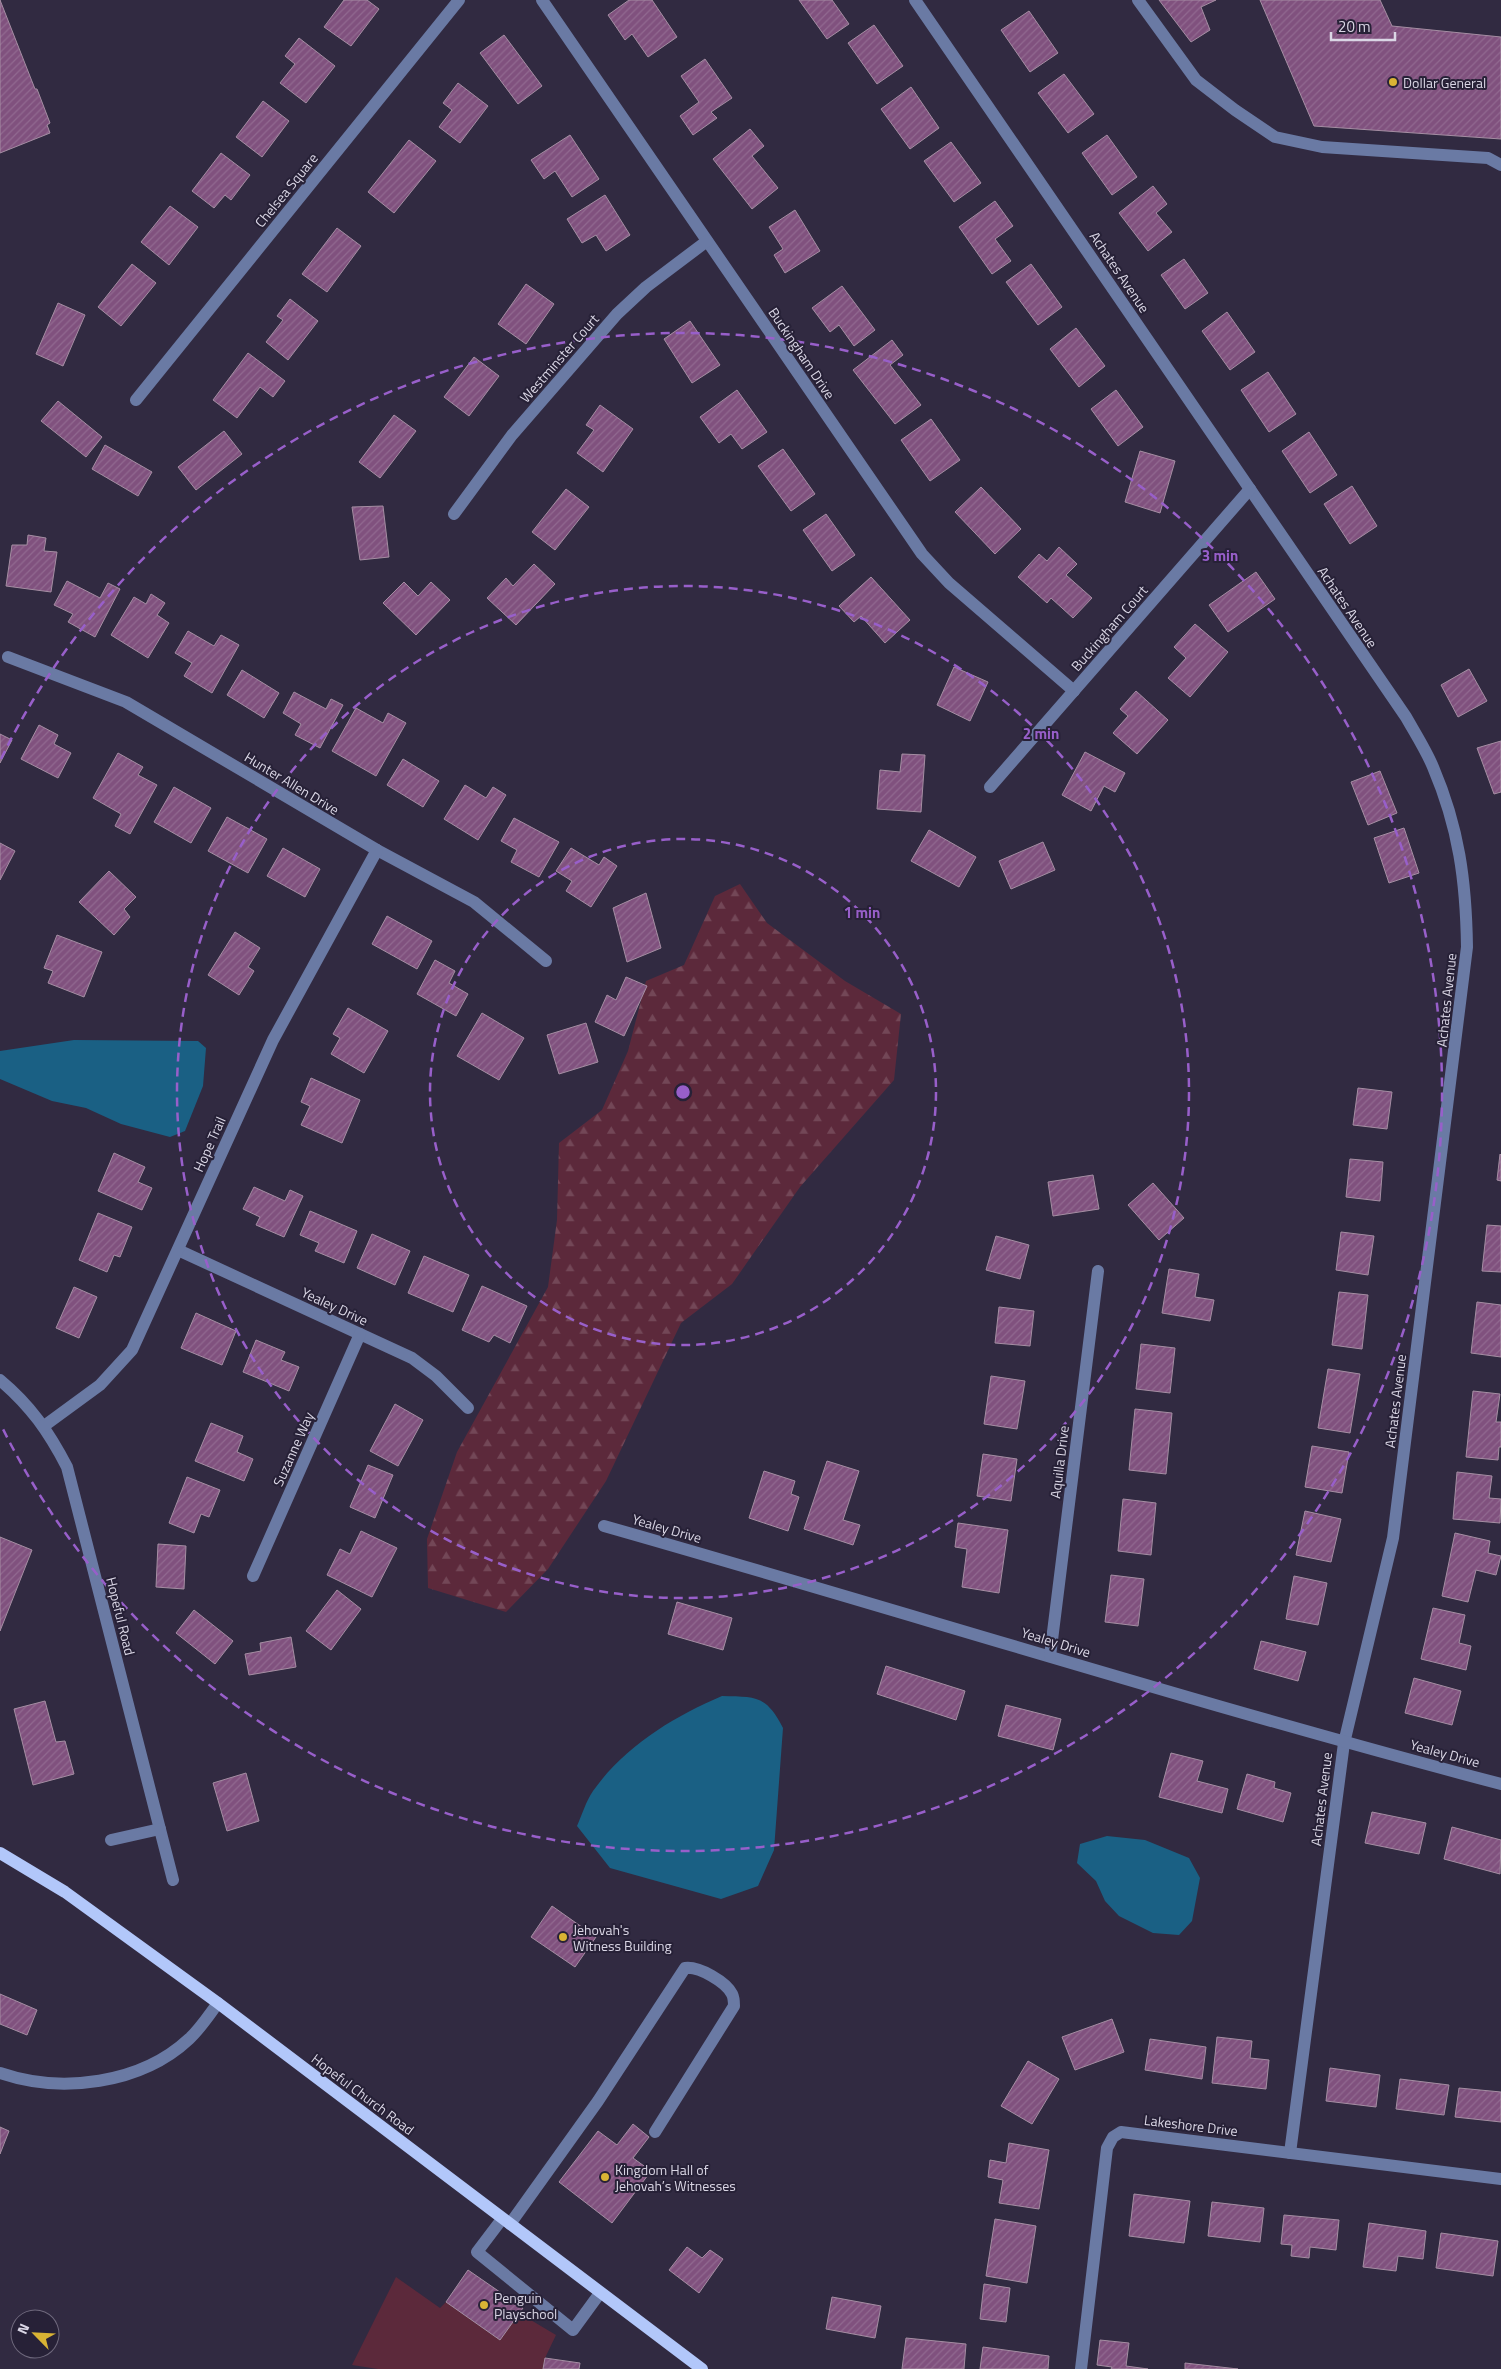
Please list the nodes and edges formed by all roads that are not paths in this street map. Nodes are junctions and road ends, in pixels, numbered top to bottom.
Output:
1 (459, 0) edge
2 (542, 0) edge
3 (915, 0) edge
4 (1138, 0) edge
5 (1501, 165) edge
6 (707, 241) junction
7 (136, 400) dead end
8 (1250, 489) junction
9 (454, 514) dead end
10 (8, 657) dead end
11 (1074, 691) junction
12 (990, 787) dead end
13 (377, 850) junction
14 (546, 961) dead end
15 (178, 1250) junction
16 (1098, 1271) dead end
17 (360, 1334) junction
18 (0, 1380) edge
19 (468, 1408) dead end
20 (44, 1426) junction
21 (604, 1526) dead end
22 (253, 1576) dead end
23 (1050, 1656) junction
24 (1344, 1742) junction
25 (1501, 1784) edge
26 (160, 1829) junction
27 (111, 1840) dead end
28 (0, 1853) edge
29 (173, 1880) dead end
30 (218, 2003) junction
31 (0, 2073) edge
32 (655, 2132) dead end
33 (1290, 2153) junction
34 (1501, 2179) edge
35 (506, 2221) junction
36 (600, 2293) junction
37 (702, 2369) edge
38 (1081, 2369) edge

1 - 7 street, Chelsea Square
2 - 6 street, Buckingham Drive
3 - 8 street, Achates Avenue
4 - 5 street
6 - 9 street, Westminster Court
6 - 11 street, Buckingham Drive
8 - 11 street, Buckingham Court
8 - 24 street, Achates Avenue
10 - 13 street, Hunter Allen Drive
11 - 12 street, Buckingham Court
13 - 14 street, Hunter Allen Drive
13 - 15 street, Hope Trail
15 - 17 street, Yealey Drive
15 - 20 street, Hope Trail
16 - 23 street, Aquilla Drive
17 - 19 street, Yealey Drive
17 - 22 street, Suzanne Way
18 - 20 street, Hopeful Road
20 - 26 street, Hopeful Road
21 - 23 street, Yealey Drive
23 - 24 street, Yealey Drive
24 - 25 street, Yealey Drive
24 - 33 street, Achates Avenue
26 - 27 street
26 - 29 street, Hopeful Road
28 - 30 main road, Hopeful Church Road
30 - 31 street
30 - 35 main road, Hopeful Church Road
32 - 35 street
33 - 34 street, Lakeshore Drive
33 - 38 street, Lakeshore Drive
35 - 36 main road, Hopeful Church Road
35 - 36 street
36 - 37 main road, Hopeful Church Road

